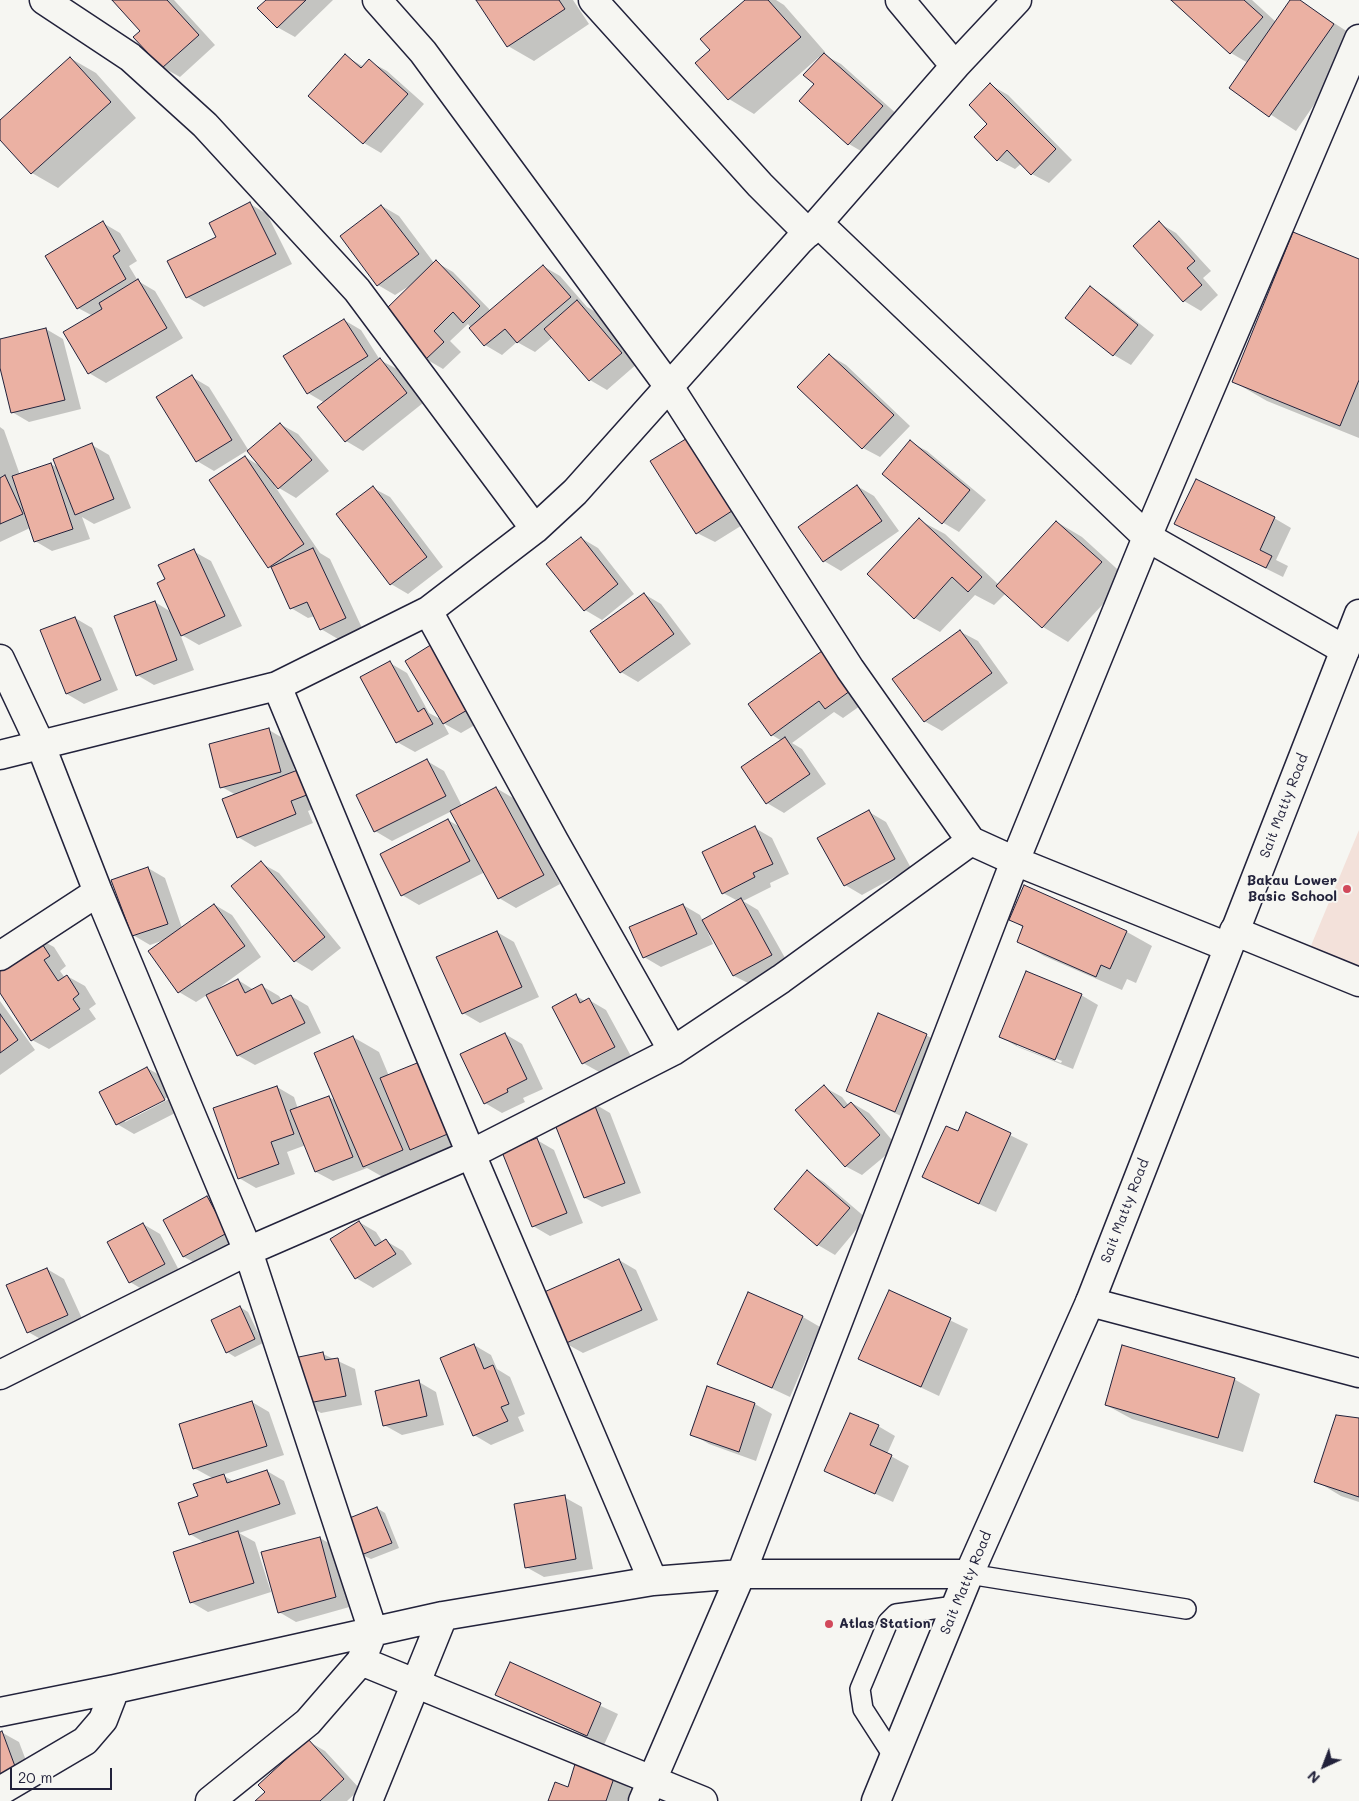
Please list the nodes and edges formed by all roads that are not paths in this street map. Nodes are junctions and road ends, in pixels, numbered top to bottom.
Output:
1 (44, 0) edge
2 (376, 0) edge
3 (593, 0) edge
4 (900, 0) edge
5 (1017, 0) edge
6 (1359, 39) edge
7 (955, 66) junction
8 (813, 228) junction
9 (670, 388) junction
10 (535, 529) junction
11 (1147, 537) junction
12 (428, 611) junction
13 (1359, 614) edge
14 (1345, 650) junction
15 (0, 659) edge
16 (277, 686) junction
17 (41, 746) junction
18 (0, 755) edge
19 (972, 841) junction
20 (1015, 861) junction
21 (98, 892) junction
22 (1231, 939) junction
23 (0, 956) edge
24 (1359, 982) edge
25 (673, 1051) junction
26 (471, 1154) junction
27 (248, 1251) junction
28 (1090, 1302) junction
29 (1359, 1373) edge
30 (0, 1375) edge
31 (741, 1574) junction
32 (969, 1574) junction
33 (653, 1581) junction
34 (955, 1606) junction
35 (1186, 1609) dead end
36 (443, 1616) junction
37 (373, 1631) junction
38 (361, 1661) junction
39 (415, 1684) junction
40 (115, 1689) junction
41 (0, 1712) edge
42 (894, 1756) junction
43 (648, 1790) edge
44 (0, 1791) edge
45 (210, 1801) edge
46 (368, 1801) edge
47 (703, 1801) edge
48 (876, 1801) edge

1 - 10 street
2 - 9 street
3 - 8 street
4 - 7 street
5 - 7 street
6 - 11 street
7 - 8 street
8 - 9 street
8 - 11 street
9 - 10 street
9 - 19 street
10 - 12 street
11 - 14 street
11 - 20 street
12 - 16 street
12 - 25 street
13 - 14 street, Sait Matty Road
14 - 22 street, Sait Matty Road
15 - 17 street
16 - 17 street
16 - 26 street
17 - 18 street
17 - 21 street
19 - 20 street
19 - 25 street
20 - 22 street
20 - 31 street
21 - 23 street
21 - 27 street
22 - 24 street
22 - 28 street, Sait Matty Road
25 - 26 street
26 - 27 street
26 - 33 street
27 - 30 street
27 - 37 street
28 - 29 street
28 - 32 street, Sait Matty Road
31 - 32 street
31 - 33 street
31 - 43 street
32 - 34 street, Sait Matty Road
32 - 35 lane
33 - 36 street
34 - 42 street, Sait Matty Road
34 - 42 lane
36 - 37 street
36 - 39 street
37 - 38 street
37 - 40 street
38 - 39 street
38 - 45 street
39 - 43 street
39 - 46 street
40 - 41 street
40 - 44 street
42 - 48 street, Sait Matty Road
43 - 47 street

